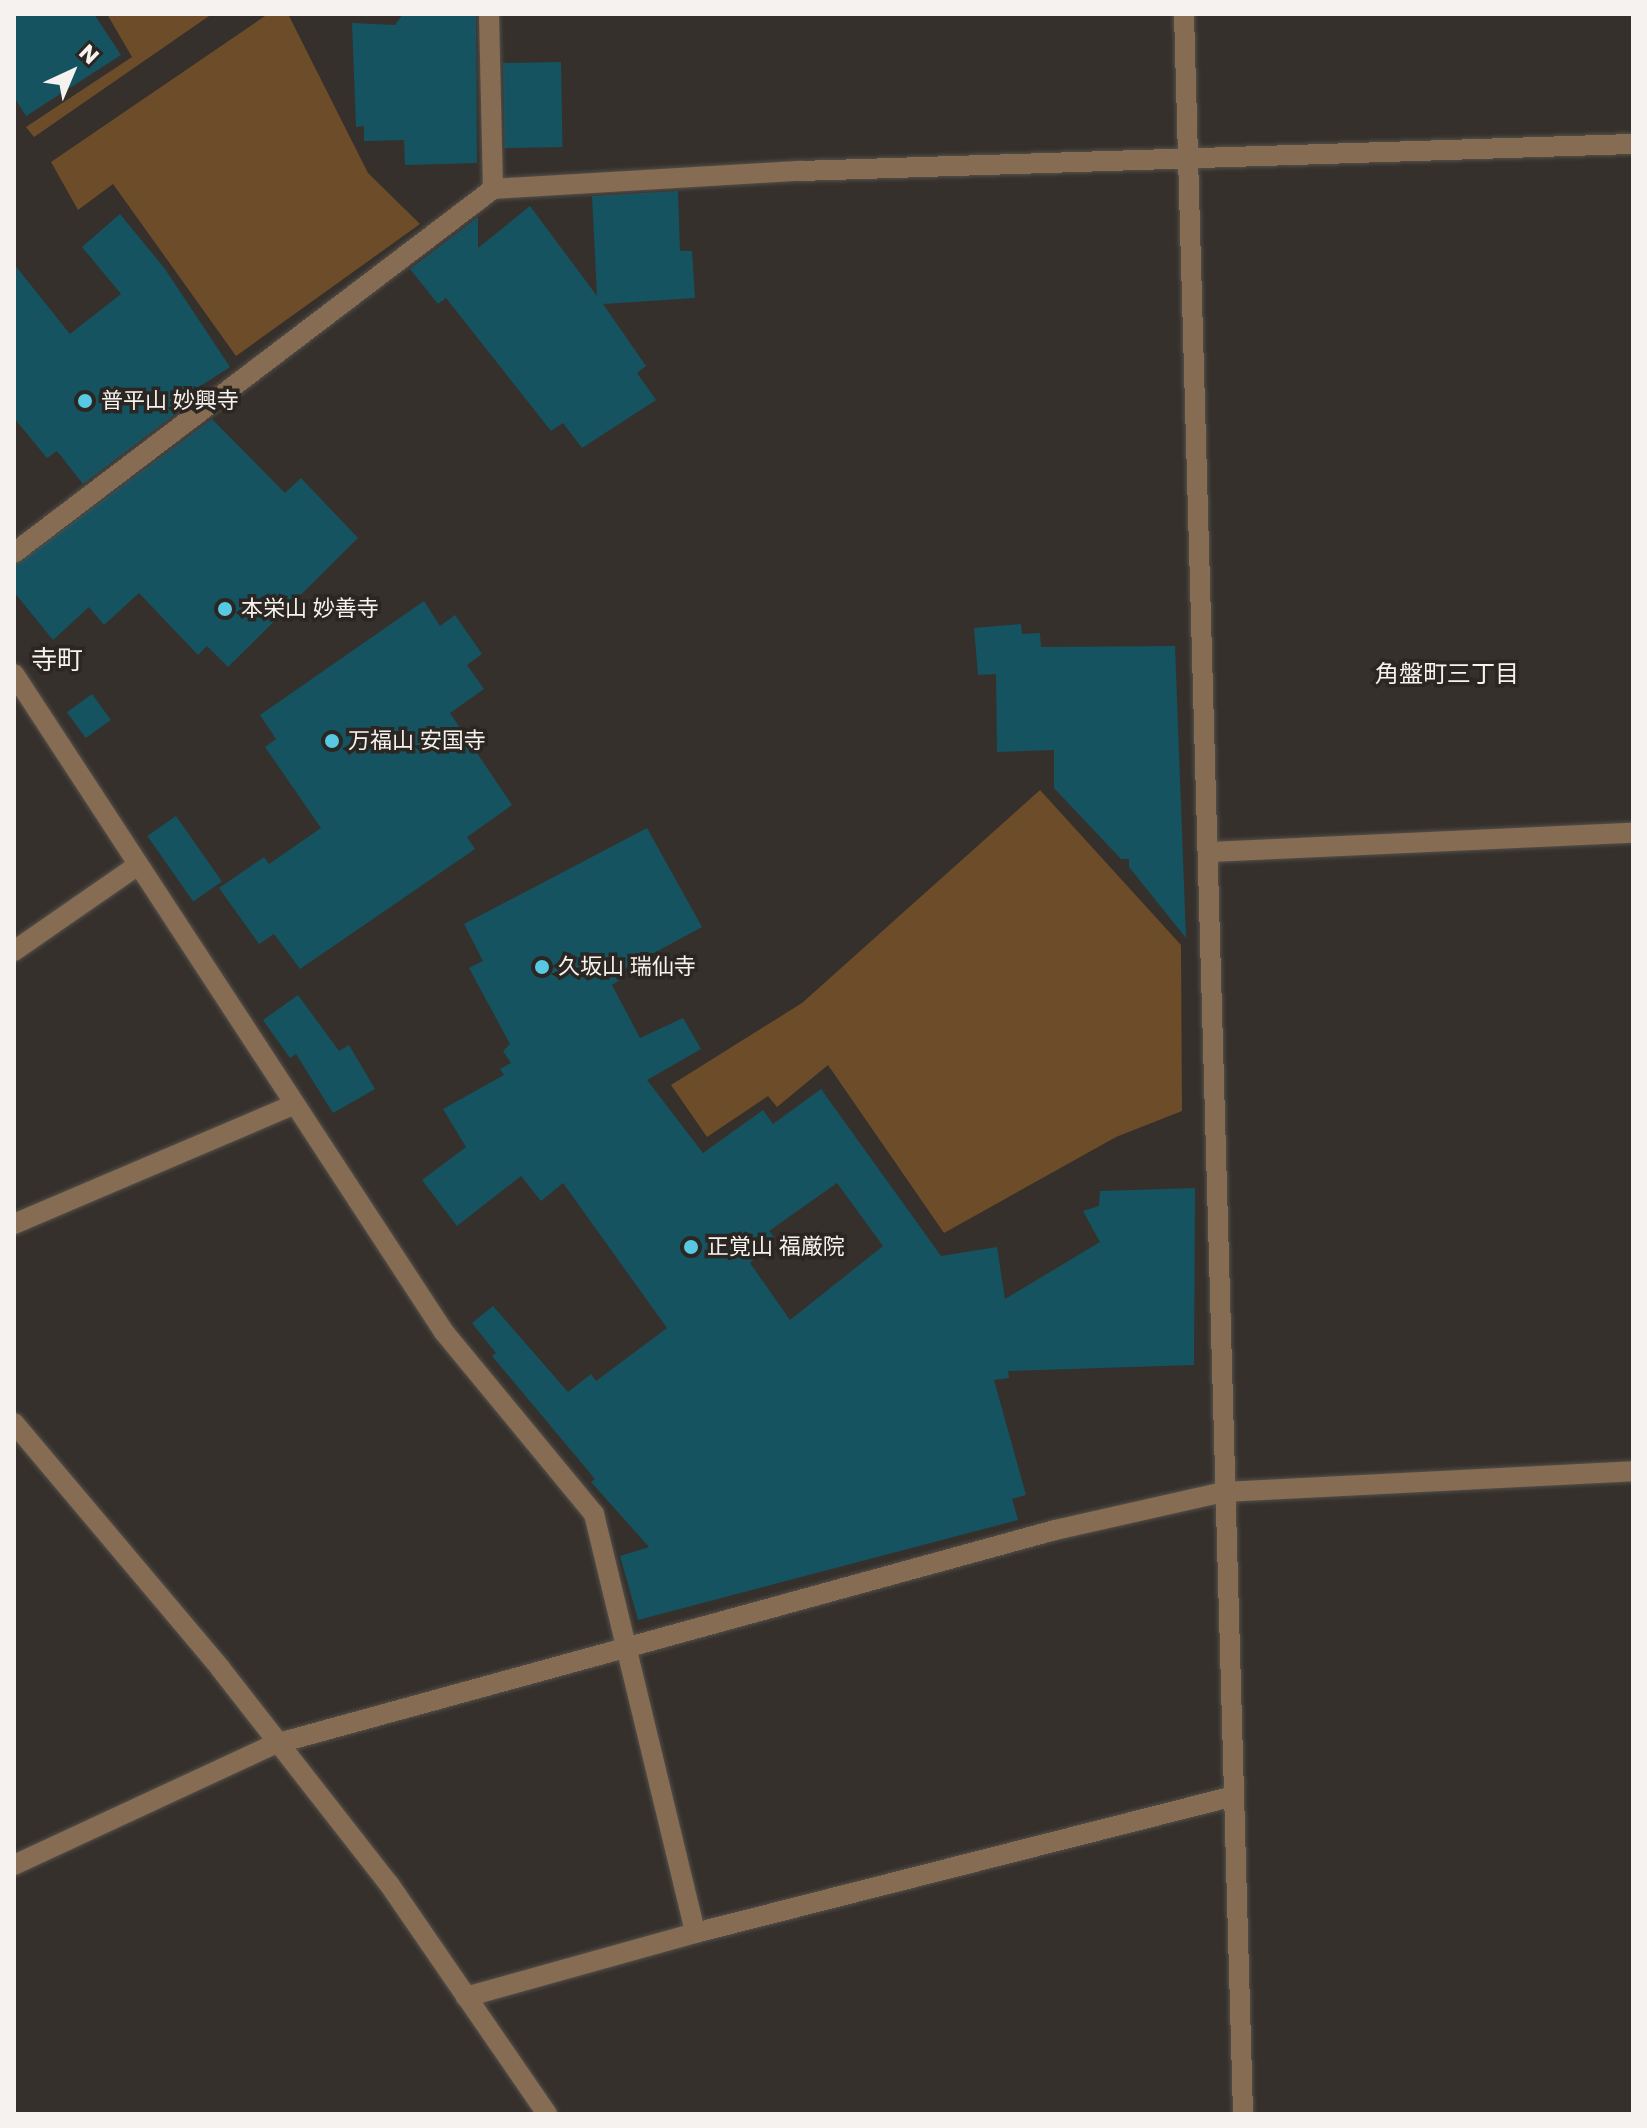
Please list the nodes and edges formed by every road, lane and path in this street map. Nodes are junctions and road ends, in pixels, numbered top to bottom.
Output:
1 (489, 14) edge
2 (1184, 14) edge
3 (1633, 144) edge
4 (1188, 161) junction
5 (493, 189) junction
6 (14, 553) edge
7 (14, 674) edge
8 (1633, 833) edge
9 (1209, 852) junction
10 (138, 865) junction
11 (14, 951) edge
12 (293, 1105) junction
13 (14, 1224) edge
14 (14, 1423) edge
15 (1633, 1471) edge
16 (1224, 1492) junction
17 (627, 1650) junction
18 (275, 1744) junction
19 (1234, 1796) junction
20 (14, 1865) edge
21 (695, 1933) junction
22 (466, 1997) junction
23 (547, 2114) edge
24 (1243, 2114) edge

1 - 5 street
2 - 4 street
3 - 4 street
4 - 5 street
4 - 9 street
5 - 6 street
7 - 10 street
8 - 9 street
9 - 16 street
10 - 11 street
10 - 12 street
12 - 13 street
12 - 17 street
14 - 18 street
15 - 16 street
16 - 17 street
16 - 19 street
17 - 18 street
17 - 21 street
18 - 20 street
18 - 22 street
19 - 21 street
19 - 24 street
21 - 22 street
22 - 23 street

